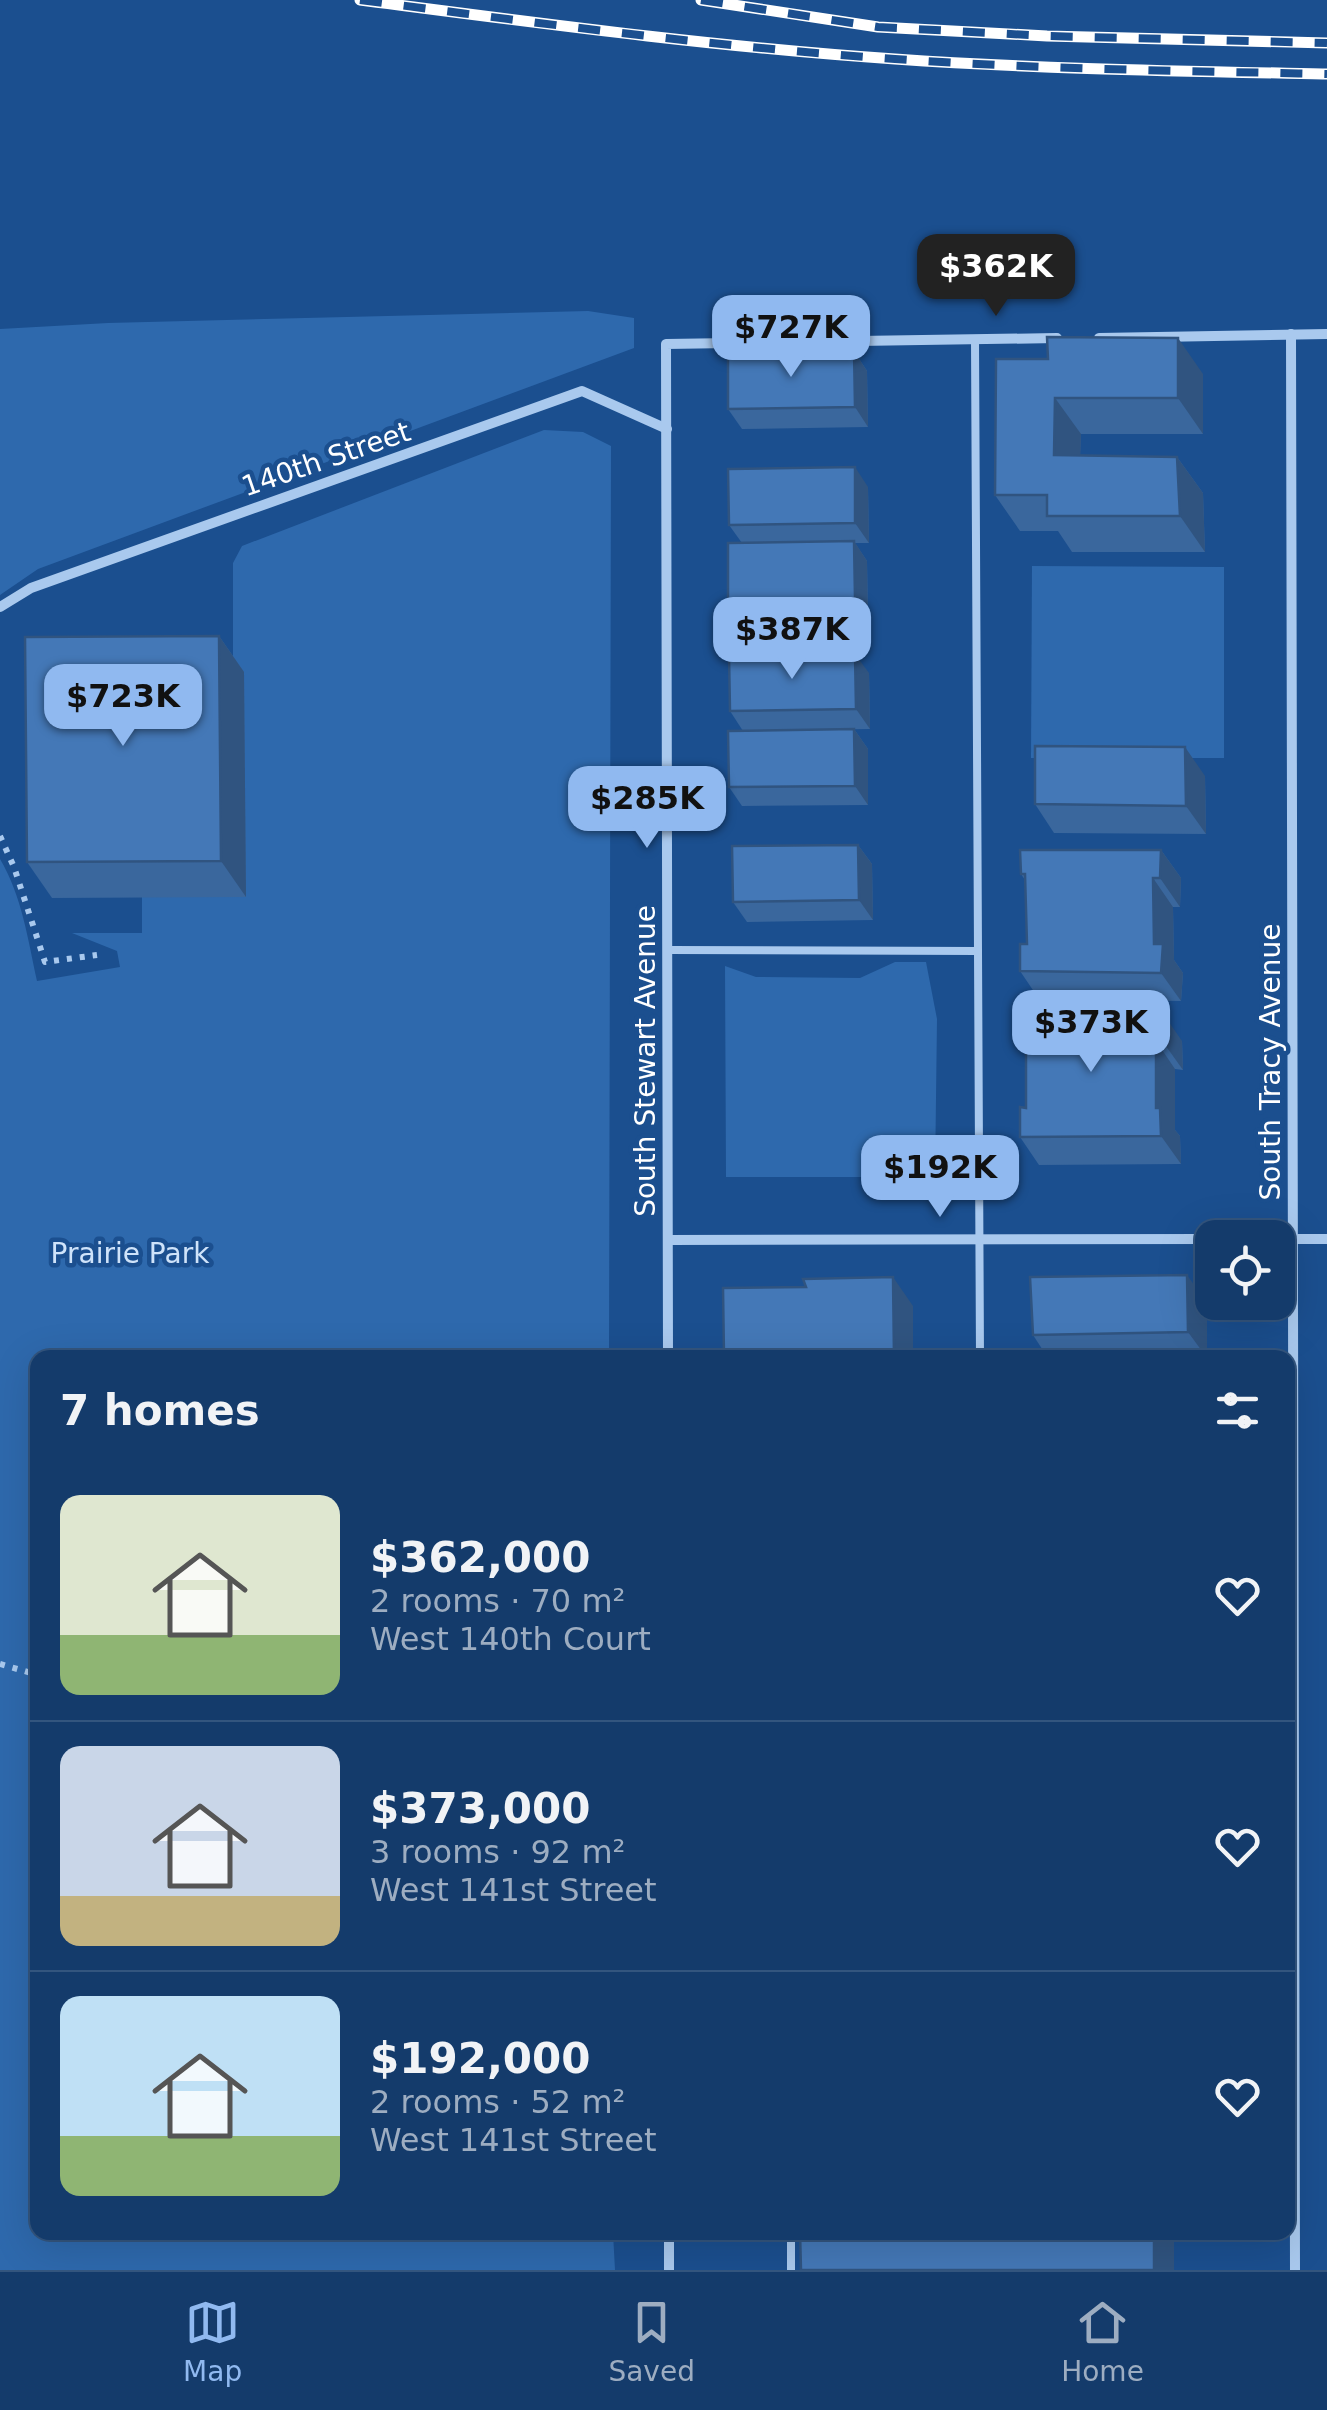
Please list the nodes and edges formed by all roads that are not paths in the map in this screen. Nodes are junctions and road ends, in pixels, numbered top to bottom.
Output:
1 (1291, 334) junction
2 (1327, 334) edge
3 (1074, 338) edge
4 (1093, 338) edge
5 (974, 340) junction
6 (667, 429) junction
7 (0, 607) edge
8 (668, 950) junction
9 (978, 951) junction
10 (1293, 1220) edge
11 (1195, 1239) edge
12 (1295, 1239) edge
13 (1327, 1239) edge
14 (668, 1240) junction
15 (980, 1240) junction
16 (1292, 1320) edge
17 (668, 1350) edge
18 (980, 1350) edge
19 (1292, 1350) edge
20 (669, 2240) edge
21 (791, 2240) edge
22 (1295, 2240) edge
23 (669, 2270) edge
24 (791, 2270) edge
25 (1295, 2270) edge

1 - 2 street
1 - 4 street
1 - 10 street, South Tracy Avenue
3 - 5 street
5 - 6 street, South Stewart Avenue
5 - 9 lane
6 - 7 street, 140th Street
6 - 8 street, South Stewart Avenue
8 - 9 lane
8 - 14 street, South Stewart Avenue
9 - 15 lane
11 - 15 street
12 - 13 street
14 - 15 street
14 - 17 street, South Stewart Avenue
15 - 18 lane
16 - 19 street, South Tracy Avenue
20 - 23 street
21 - 24 lane
22 - 25 street, South Tracy Avenue

